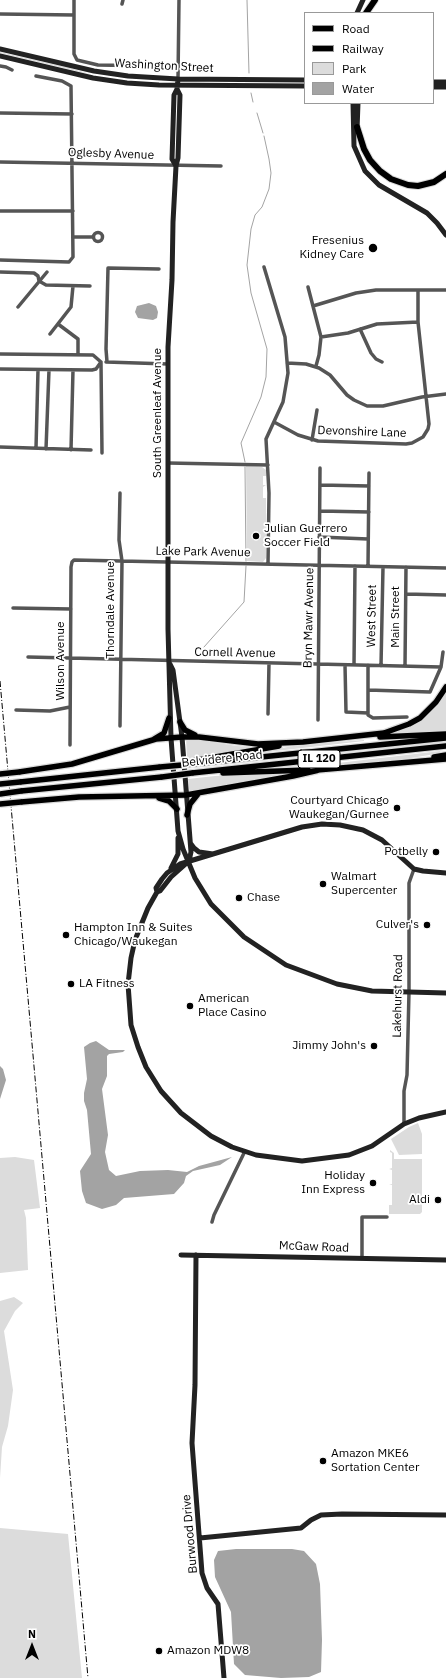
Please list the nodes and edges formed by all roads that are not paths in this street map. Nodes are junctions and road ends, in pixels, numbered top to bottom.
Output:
1 (74, 0) edge
2 (179, 0) edge
3 (363, 0) edge
4 (366, 0) edge
5 (375, 0) edge
6 (357, 12) edge
7 (360, 12) edge
8 (367, 12) edge
9 (0, 14) edge
10 (74, 15) junction
11 (0, 49) edge
12 (0, 56) edge
13 (0, 66) edge
14 (156, 66) dead end
15 (12, 70) dead end
16 (36, 76) dead end
17 (178, 79) junction
18 (304, 80) edge
19 (434, 82) edge
20 (446, 82) edge
21 (304, 86) edge
22 (178, 87) junction
23 (434, 87) edge
24 (446, 87) edge
25 (353, 104) edge
26 (358, 104) edge
27 (0, 113) edge
28 (72, 114) junction
29 (357, 127) junction
30 (358, 155) junction
31 (0, 162) edge
32 (72, 163) junction
33 (176, 166) junction
34 (221, 166) dead end
35 (446, 174) edge
36 (0, 211) edge
37 (73, 211) junction
38 (446, 235) edge
39 (73, 237) junction
40 (93, 237) dead end
41 (0, 260) edge
42 (264, 267) dead end
43 (159, 269) dead end
44 (0, 272) edge
45 (47, 272) dead end
46 (39, 281) junction
47 (73, 286) junction
48 (90, 286) dead end
49 (308, 287) dead end
50 (418, 290) junction
51 (446, 290) edge
52 (313, 306) junction
53 (18, 308) dead end
54 (418, 322) junction
55 (58, 324) junction
56 (360, 329) junction
57 (50, 334) dead end
58 (321, 337) junction
59 (0, 354) edge
60 (78, 355) junction
61 (100, 362) junction
62 (107, 362) junction
63 (382, 362) dead end
64 (287, 363) junction
65 (168, 364) junction
66 (316, 366) junction
67 (0, 369) edge
68 (38, 370) junction
69 (49, 370) junction
70 (73, 370) junction
71 (446, 394) edge
72 (426, 397) junction
73 (317, 410) dead end
74 (274, 422) junction
75 (312, 440) junction
76 (0, 447) edge
77 (36, 448) junction
78 (46, 449) junction
79 (71, 450) junction
80 (91, 450) dead end
81 (102, 453) dead end
82 (168, 464) junction
83 (268, 465) junction
84 (320, 468) dead end
85 (369, 473) dead end
86 (320, 485) junction
87 (369, 486) junction
88 (120, 493) dead end
89 (320, 511) junction
90 (369, 512) junction
91 (319, 537) junction
92 (368, 539) junction
93 (122, 561) junction
94 (168, 562) junction
95 (268, 564) junction
96 (319, 565) junction
97 (355, 566) junction
98 (368, 566) junction
99 (383, 567) junction
100 (406, 567) junction
101 (446, 568) edge
102 (71, 577) joint
103 (406, 594) junction
104 (446, 595) edge
105 (13, 608) dead end
106 (71, 609) junction
107 (443, 652) dead end
108 (28, 657) dead end
109 (71, 659) junction
110 (120, 660) junction
111 (169, 660) junction
112 (269, 663) junction
113 (318, 664) junction
114 (345, 665) junction
115 (354, 665) junction
116 (368, 665) junction
117 (381, 666) junction
118 (406, 666) junction
119 (441, 667) junction
120 (446, 687) edge
121 (368, 690) junction
122 (70, 707) junction
123 (16, 710) dead end
124 (368, 713) junction
125 (268, 714) dead end
126 (407, 717) dead end
127 (169, 718) junction
128 (318, 720) dead end
129 (180, 722) junction
130 (120, 726) dead end
131 (446, 734) edge
132 (182, 737) junction
133 (199, 737) junction
134 (171, 738) junction
135 (342, 738) junction
136 (446, 738) edge
137 (151, 741) junction
138 (302, 742) junction
139 (70, 745) dead end
140 (446, 746) edge
141 (446, 755) edge
142 (446, 759) edge
143 (396, 762) junction
144 (193, 763) junction
145 (319, 770) junction
146 (0, 774) edge
147 (192, 774) junction
148 (0, 784) edge
149 (0, 794) edge
150 (198, 794) junction
151 (186, 795) junction
152 (151, 796) junction
153 (176, 796) junction
154 (0, 804) edge
155 (177, 809) junction
156 (187, 816) junction
157 (178, 831) junction
158 (189, 840) junction
159 (216, 854) junction
160 (189, 861) junction
161 (414, 869) junction
162 (167, 873) junction
163 (446, 873) edge
164 (157, 892) junction
165 (409, 992) junction
166 (446, 993) edge
167 (446, 1112) edge
168 (404, 1124) junction
169 (245, 1151) junction
170 (387, 1217) dead end
171 (212, 1222) dead end
172 (181, 1255) dead end
173 (196, 1255) junction
174 (362, 1258) junction
175 (446, 1260) edge
176 (446, 1515) edge
177 (200, 1538) junction
178 (224, 1678) edge

1 - 10 street
2 - 17 street
3 - 6 street
4 - 7 street
5 - 8 highway
9 - 10 street
10 - 14 street
11 - 17 street, Washington Street
12 - 22 street, Washington Street
13 - 15 street
16 - 28 street
17 - 18 street, Washington Street
17 - 22 street, South Greenleaf Avenue
19 - 20 street
21 - 22 street, Washington Street
22 - 33 street, South Greenleaf Avenue
23 - 24 street
25 - 30 street
26 - 29 street
27 - 28 street
28 - 32 street
29 - 30 street
29 - 35 highway
30 - 38 street
31 - 32 street, Oglesby Avenue
32 - 33 street, Oglesby Avenue
32 - 37 street
33 - 34 street, Oglesby Avenue
33 - 65 street, South Greenleaf Avenue
36 - 37 street
37 - 39 street
39 - 40 street
39 - 41 street
42 - 64 street
43 - 62 street
44 - 46 street
45 - 46 street
46 - 47 street
46 - 53 street
47 - 48 street
47 - 55 street
49 - 52 street
50 - 51 street
50 - 52 street
50 - 54 street, Devonshire Lane
52 - 58 street
54 - 56 street
54 - 72 street, Devonshire Lane
55 - 57 street
55 - 60 street
56 - 58 street
56 - 63 street
58 - 66 street
59 - 60 street
60 - 61 street
61 - 62 street
61 - 70 street
61 - 81 street
62 - 65 street
64 - 66 street
64 - 74 street
65 - 82 street, South Greenleaf Avenue
66 - 72 street
67 - 68 street
68 - 69 street
68 - 77 street
69 - 70 street
69 - 78 street
70 - 79 street
71 - 72 street
72 - 75 street, Devonshire Lane
73 - 75 street
74 - 75 street, Devonshire Lane
74 - 83 street
76 - 77 street
77 - 78 street
78 - 79 street
79 - 80 street
82 - 83 street
82 - 94 street, South Greenleaf Avenue
83 - 95 street
84 - 86 street, Bryn Mawr Avenue
85 - 87 street
86 - 87 street
86 - 89 street, Bryn Mawr Avenue
87 - 90 street
88 - 93 street, Thorndale Avenue
89 - 90 street
89 - 91 street, Bryn Mawr Avenue
90 - 92 street
91 - 92 street
91 - 96 street, Bryn Mawr Avenue
92 - 98 street
93 - 94 street, Lake Park Avenue
93 - 102 street, Lake Park Avenue
93 - 110 street, Thorndale Avenue
94 - 95 street, Lake Park Avenue
94 - 111 street, South Greenleaf Avenue
95 - 96 street, Lake Park Avenue
96 - 97 street, Lake Park Avenue
96 - 113 street, Bryn Mawr Avenue
97 - 98 street, Lake Park Avenue
97 - 115 street
98 - 99 street, Lake Park Avenue
99 - 100 street, Lake Park Avenue
99 - 117 street, West Street
100 - 101 street, Lake Park Avenue
100 - 103 street, Main Street
102 - 106 street, Wilson Avenue
103 - 104 street
103 - 118 street, Main Street
105 - 106 street
106 - 109 street, Wilson Avenue
107 - 119 street
108 - 109 street, Cornell Avenue
109 - 110 street, Cornell Avenue
109 - 122 street, Wilson Avenue
110 - 111 street, Cornell Avenue
110 - 130 street, Thorndale Avenue
111 - 112 street, Cornell Avenue
111 - 127 street, South Greenleaf Avenue
111 - 129 street, South Greenleaf Avenue
112 - 113 street, Cornell Avenue
112 - 125 street
113 - 114 street, Cornell Avenue
113 - 128 street, Bryn Mawr Avenue
114 - 115 street, Cornell Avenue
114 - 124 street
115 - 116 street, Cornell Avenue
116 - 117 street, Cornell Avenue
116 - 121 street
117 - 118 street, Cornell Avenue
118 - 119 street, Cornell Avenue
119 - 121 street
120 - 135 main road
121 - 124 street
122 - 123 street
122 - 139 street, Wilson Avenue
124 - 126 street
127 - 134 street, South Greenleaf Avenue
127 - 137 main road
129 - 132 street, South Greenleaf Avenue
129 - 133 main road
131 - 135 main road
132 - 133 main road
132 - 134 main road
132 - 151 street, South Greenleaf Avenue
133 - 138 main road
134 - 137 main road
134 - 153 street, South Greenleaf Avenue
135 - 138 main road
136 - 144 main road, Belvidere Road / IL 120
137 - 146 main road, bridge
138 - 144 main road
140 - 147 main road, Belvidere Road / IL 120
141 - 143 main road
142 - 143 main road
143 - 145 main road
144 - 148 main road, bridge
145 - 147 main road
145 - 150 main road
147 - 149 main road, Belvidere Road, bridge
150 - 151 main road
150 - 156 main road
151 - 153 main road
151 - 156 street, South Greenleaf Avenue
152 - 153 main road
152 - 154 main road, bridge
152 - 155 main road
153 - 155 street, South Greenleaf Avenue
155 - 157 street, South Greenleaf Avenue
156 - 158 street, South Greenleaf Avenue
157 - 160 street
157 - 162 street
158 - 159 street
158 - 160 street, South Greenleaf Avenue
159 - 160 street
159 - 161 street
160 - 162 street
160 - 164 street
160 - 165 street
161 - 163 street
161 - 165 street, Lakehurst Road
162 - 164 street
164 - 169 street
165 - 166 street
165 - 168 street, Lakehurst Road
167 - 168 street
168 - 169 street
169 - 171 street
170 - 174 street
172 - 173 street, McGaw Road
173 - 174 street, McGaw Road
173 - 177 street, Burwood Drive
174 - 175 street, McGaw Road
176 - 177 street
177 - 178 street, Burwood Drive

